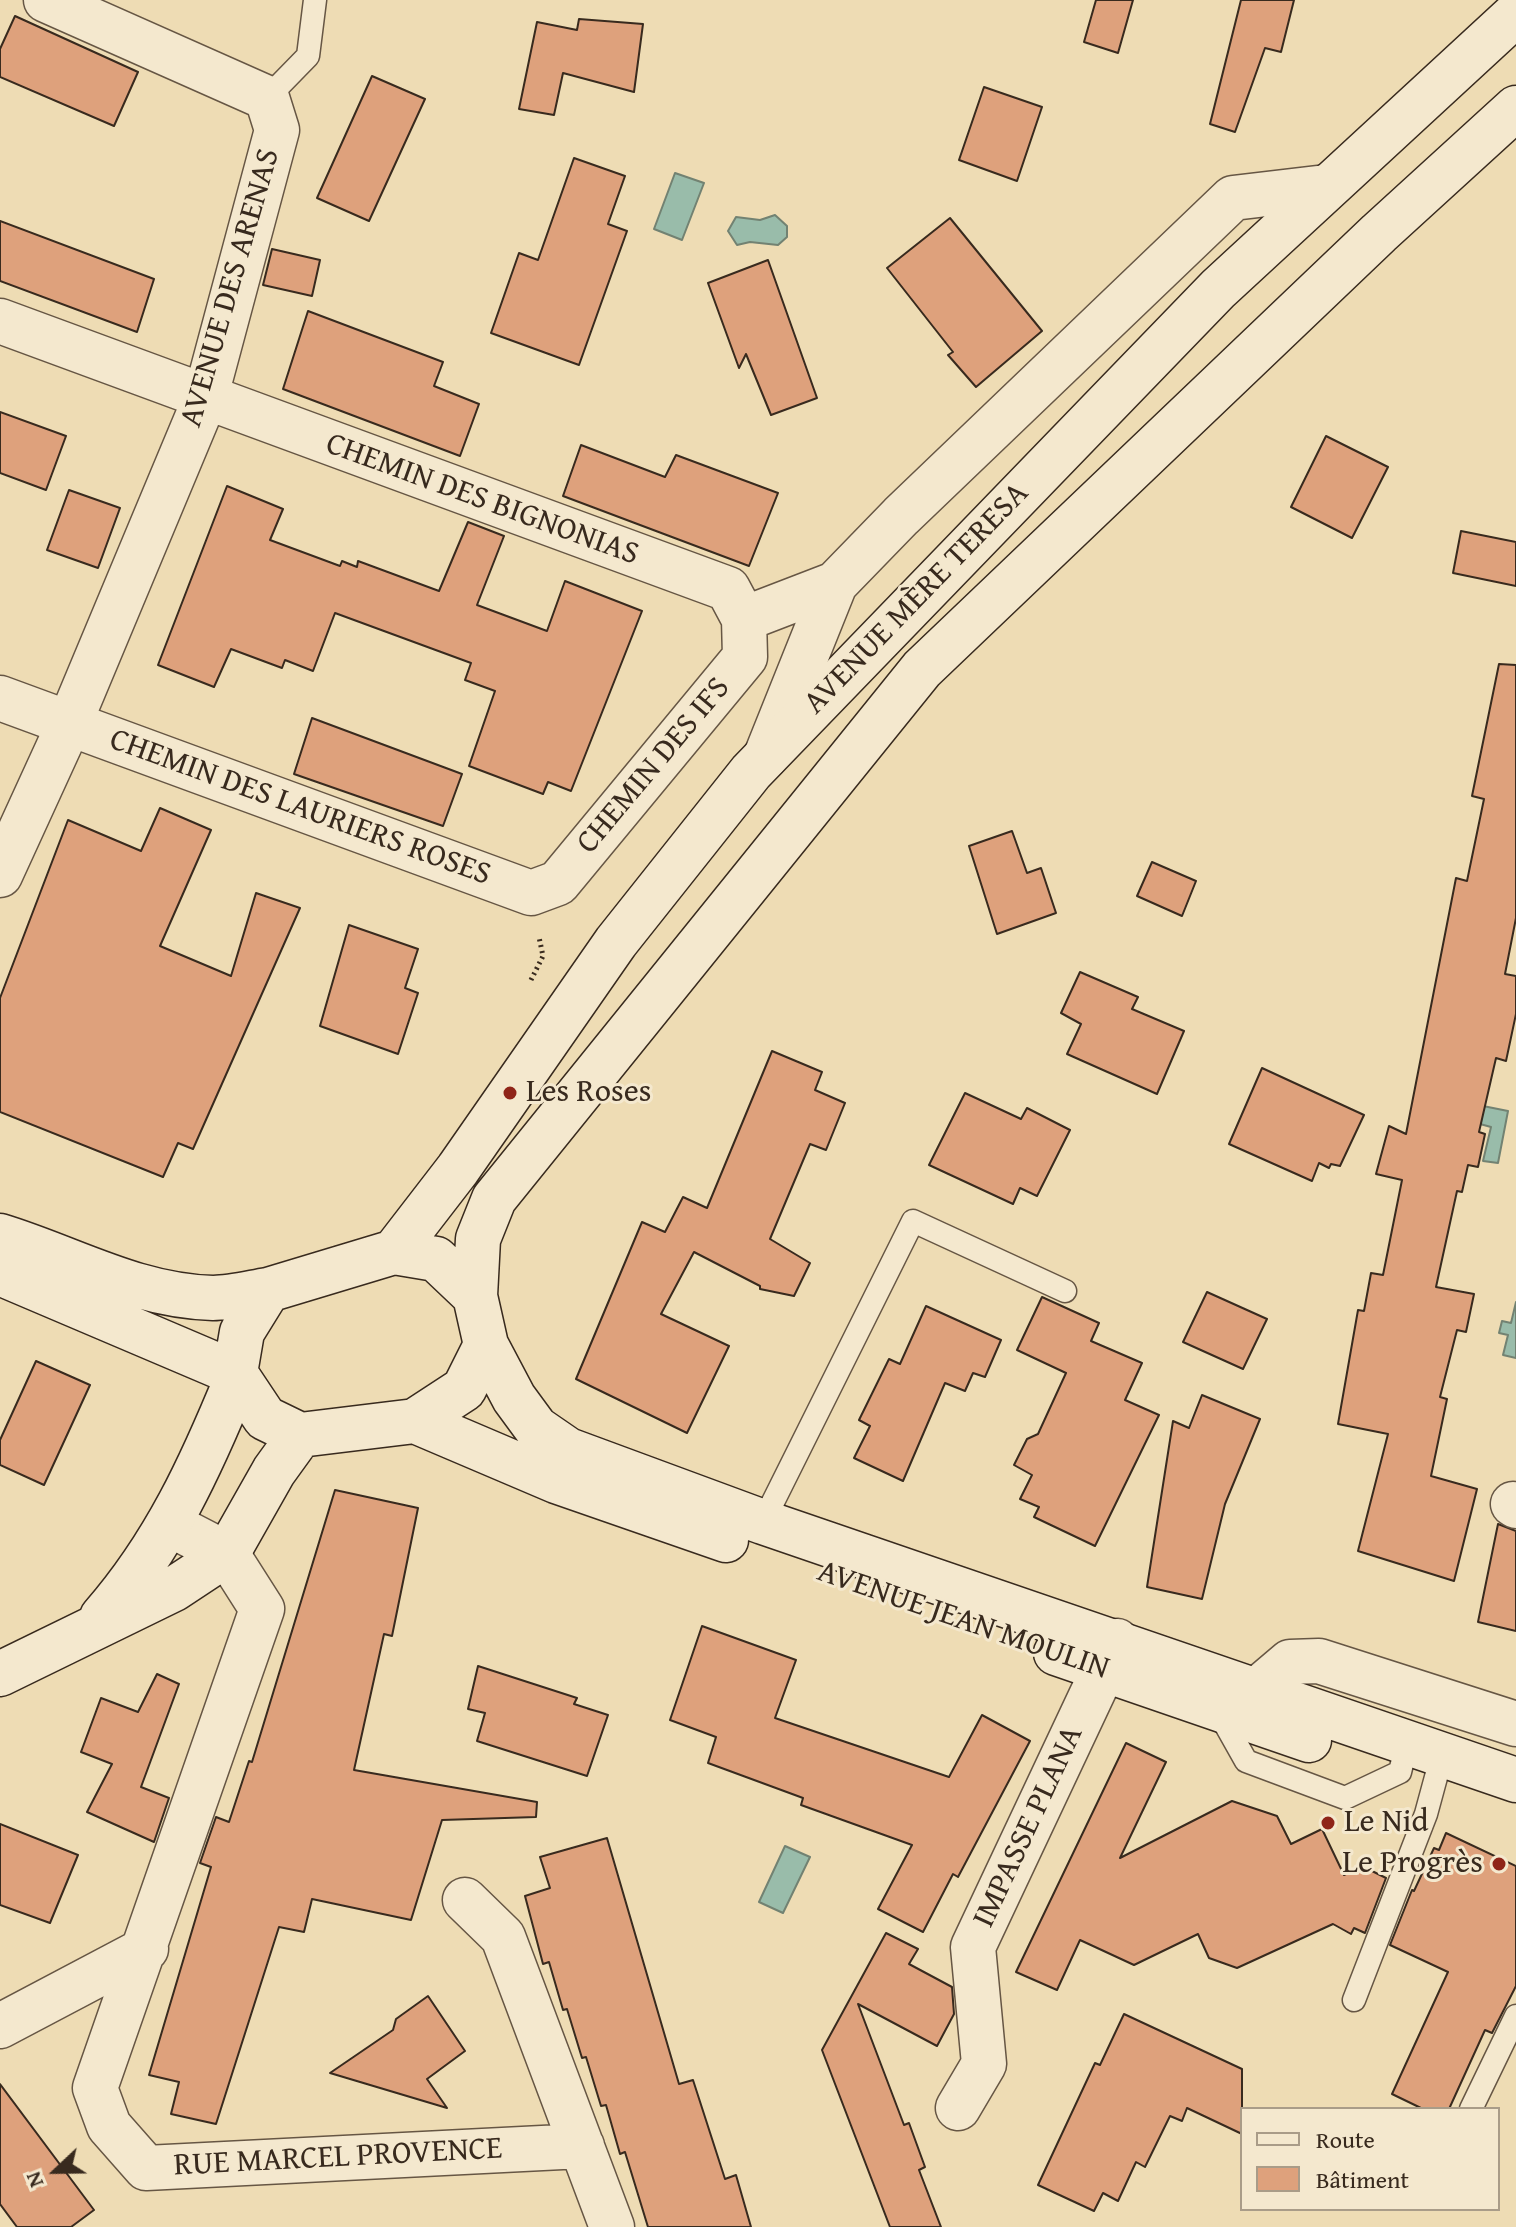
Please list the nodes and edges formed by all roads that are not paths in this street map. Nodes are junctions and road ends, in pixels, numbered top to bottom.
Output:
1 (46, 0) edge
2 (315, 0) edge
3 (1516, 14) edge
4 (267, 98) junction
5 (1516, 108) edge
6 (1326, 187) junction
7 (0, 321) edge
8 (205, 399) junction
9 (835, 584) junction
10 (744, 619) junction
11 (0, 698) edge
12 (70, 722) junction
13 (766, 756) junction
14 (0, 875) edge
15 (531, 893) joint
16 (0, 1236) edge
17 (394, 1252) junction
18 (0, 1273) edge
19 (268, 1290) junction
20 (1065, 1291) dead end
21 (475, 1296) junction
22 (486, 1345) junction
23 (236, 1376) junction
24 (415, 1421) junction
25 (300, 1435) junction
26 (763, 1522) junction
27 (171, 1525) junction
28 (227, 1554) junction
29 (92, 1628) junction
30 (1110, 1655) junction
31 (0, 1674) edge
32 (1257, 1690) junction
33 (1516, 1724) edge
34 (1421, 1763) junction
35 (1516, 1780) edge
36 (1516, 1811) edge
37 (465, 1900) dead end
38 (146, 1949) junction
39 (1354, 2000) dead end
40 (1516, 2016) edge
41 (0, 2026) edge
42 (1472, 2107) edge
43 (958, 2108) dead end
44 (582, 2146) junction
45 (612, 2227) edge

1 - 4 street
2 - 4 lane
3 - 6 street, AVENUE MÈRE TERESA
4 - 8 street, AVENUE DES ARENAS
5 - 21 street, AVENUE MÈRE TERESA
6 - 9 street
6 - 13 street, AVENUE MÈRE TERESA
7 - 8 street
8 - 10 street, CHEMIN DES BIGNONIAS
8 - 12 street, AVENUE DES ARENAS
9 - 10 street
9 - 13 street
10 - 15 street, CHEMIN DES IFS
11 - 12 street
12 - 14 street, AVENUE DES ARENAS
12 - 15 street, CHEMIN DES LAURIERS ROSES
13 - 17 street, AVENUE MÈRE TERESA
16 - 19 street
17 - 19 street
17 - 21 street
18 - 23 street
19 - 23 street
20 - 26 lane
21 - 22 street
22 - 24 street
22 - 26 street, AVENUE JEAN MOULIN
23 - 25 street
23 - 27 street
24 - 25 street
24 - 30 street, AVENUE JEAN MOULIN
25 - 28 street
26 - 30 street, AVENUE JEAN MOULIN
27 - 28 street
27 - 29 street
28 - 29 street
28 - 38 street, RUE MARCEL PROVENCE
29 - 31 street
30 - 32 street, AVENUE JEAN MOULIN
30 - 34 street, AVENUE JEAN MOULIN
30 - 43 street, IMPASSE PLANA
32 - 33 street
32 - 34 street, AVENUE JEAN MOULIN
34 - 35 street, AVENUE JEAN MOULIN
34 - 36 street, AVENUE JEAN MOULIN
34 - 39 lane
37 - 44 street
38 - 41 street
38 - 44 street, RUE MARCEL PROVENCE
40 - 42 lane
44 - 45 street

